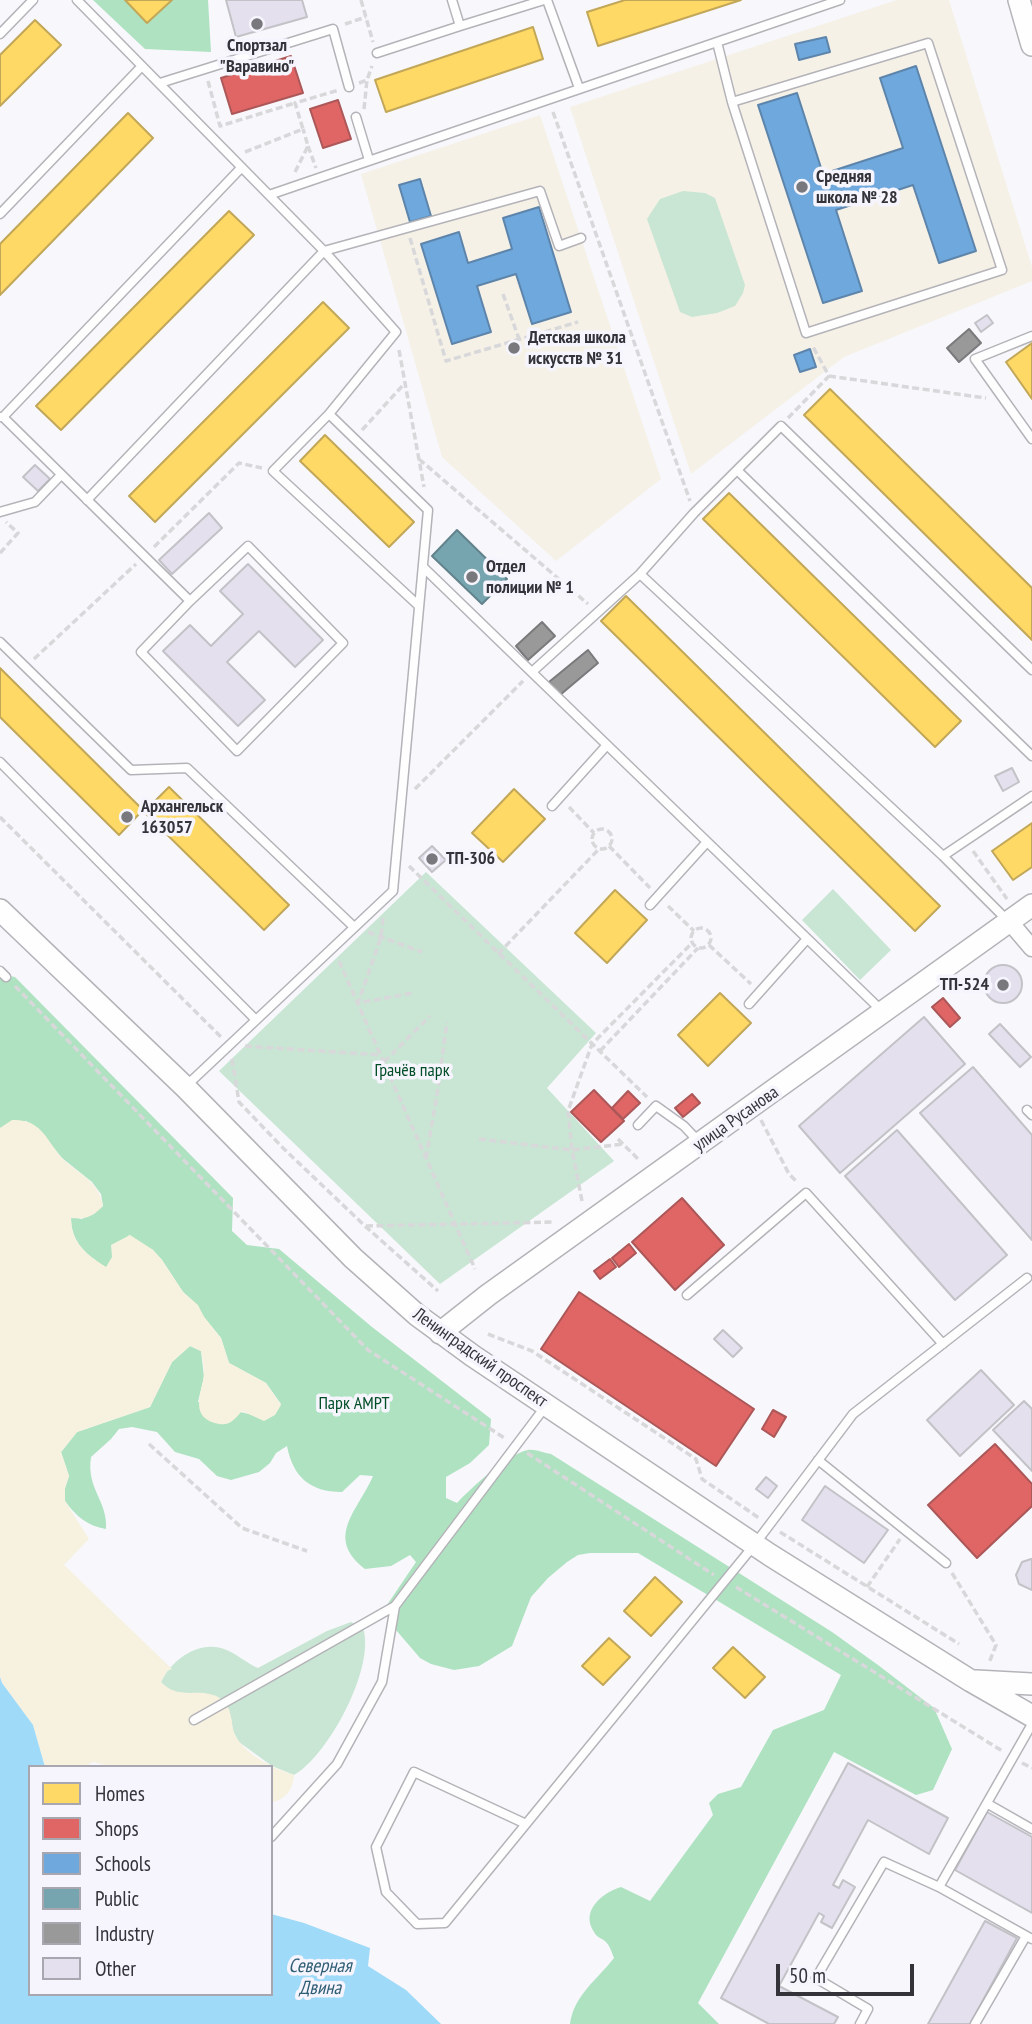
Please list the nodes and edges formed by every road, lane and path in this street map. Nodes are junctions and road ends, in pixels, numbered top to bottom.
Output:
1 (33, 0) edge
2 (77, 0) edge
3 (361, 0) edge
4 (452, 0) edge
5 (545, 0) edge
6 (840, 0) edge
7 (1019, 0) edge
8 (366, 17) junction
9 (460, 26) junction
10 (333, 29) junction
11 (0, 34) edge
12 (717, 42) junction
13 (1032, 45) edge
14 (377, 53) junction
15 (142, 66) junction
16 (205, 69) junction
17 (160, 83) junction
18 (349, 87) junction
19 (579, 88) junction
20 (548, 98) junction
21 (732, 102) junction
22 (295, 103) junction
23 (356, 117) dead end
24 (303, 129) junction
25 (309, 146) junction
26 (232, 158) junction
27 (369, 160) junction
28 (241, 168) junction
29 (319, 177) junction
30 (286, 189) junction
31 (269, 195) junction
32 (0, 214) edge
33 (407, 230) junction
34 (581, 238) dead end
35 (324, 251) junction
36 (503, 294) dead end
37 (578, 322) dead end
38 (396, 332) junction
39 (806, 333) junction
40 (1032, 336) edge
41 (519, 339) junction
42 (828, 376) junction
43 (405, 383) junction
44 (1005, 401) junction
45 (329, 414) junction
46 (1, 417) edge
47 (781, 426) junction
48 (354, 438) junction
49 (1032, 439) edge
50 (419, 459) junction
51 (273, 471) junction
52 (738, 471) junction
53 (61, 475) junction
54 (87, 500) junction
55 (428, 510) junction
56 (694, 513) junction
57 (0, 514) edge
58 (0, 553) edge
59 (144, 556) junction
60 (423, 567) junction
61 (639, 574) junction
62 (190, 601) junction
63 (419, 606) junction
64 (598, 612) junction
65 (0, 642) edge
66 (25, 668) junction
67 (1032, 670) edge
68 (532, 672) junction
69 (607, 745) junction
70 (1032, 756) edge
71 (0, 762) edge
72 (1032, 796) edge
73 (560, 798) junction
74 (401, 803) junction
75 (552, 806) dead end
76 (594, 833) junction
77 (966, 841) junction
78 (707, 842) junction
79 (599, 849) junction
80 (397, 854) junction
81 (943, 856) junction
82 (385, 898) junction
83 (650, 905) dead end
84 (1030, 906) edge
85 (0, 910) edge
86 (1009, 921) junction
87 (354, 927) junction
88 (381, 937) junction
89 (807, 939) junction
90 (692, 943) junction
91 (709, 945) junction
92 (333, 947) junction
93 (698, 948) junction
94 (1032, 948) edge
95 (422, 952) dead end
96 (498, 954) junction
97 (3, 974) edge
98 (760, 992) junction
99 (413, 993) dead end
100 (358, 1003) junction
101 (749, 1004) dead end
102 (884, 1013) junction
103 (430, 1016) dead end
104 (256, 1020) junction
105 (447, 1022) dead end
106 (592, 1044) junction
107 (229, 1045) junction
108 (600, 1051) junction
109 (381, 1055) junction
110 (384, 1062) junction
111 (185, 1087) junction
112 (656, 1106) junction
113 (754, 1106) junction
114 (638, 1125) dead end
115 (479, 1139) dead end
116 (618, 1139) dead end
117 (624, 1144) junction
118 (701, 1144) junction
119 (572, 1150) junction
120 (426, 1158) junction
121 (640, 1161) dead end
122 (806, 1193) junction
123 (582, 1201) dead end
124 (553, 1222) dead end
125 (455, 1224) junction
126 (365, 1226) dead end
127 (475, 1269) dead end
128 (1027, 1278) dead end
129 (687, 1294) dead end
130 (440, 1333) junction
131 (488, 1334) dead end
132 (943, 1344) junction
133 (547, 1405) junction
134 (149, 1444) dead end
135 (516, 1446) junction
136 (818, 1460) junction
137 (768, 1524) junction
138 (906, 1531) junction
139 (755, 1545) junction
140 (307, 1551) dead end
141 (946, 1563) joint
142 (724, 1582) junction
143 (867, 1587) junction
144 (395, 1606) junction
145 (959, 1644) dead end
146 (988, 1665) dead end
147 (971, 1681) junction
148 (1032, 1684) edge
149 (1032, 1716) edge
150 (194, 1720) dead end
151 (1032, 1724) edge
152 (1013, 1758) junction
153 (988, 1804) junction
154 (526, 1824) junction
155 (1032, 1829) edge
156 (273, 1835) edge
157 (939, 1887) junction
158 (1029, 1938) edge
159 (860, 2024) edge
160 (975, 2024) edge

1 - 11 lane
2 - 15 lane
3 - 8 path
4 - 9 lane
5 - 9 lane
5 - 19 lane
6 - 12 lane
7 - 13 main road
8 - 10 path
8 - 14 path
9 - 14 lane
10 - 16 lane
10 - 18 lane
12 - 19 lane
12 - 21 lane
14 - 18 path
15 - 17 lane
15 - 32 lane
16 - 17 lane
16 - 22 path
17 - 26 lane
18 - 22 path
19 - 20 lane
20 - 27 lane
20 - 56 path
21 - 39 lane
21 - 39 lane
22 - 24 path
23 - 27 lane
24 - 25 path
24 - 26 path
25 - 29 path
25 - 30 path
26 - 28 lane
27 - 29 lane
28 - 31 lane
28 - 46 lane
29 - 30 lane
30 - 31 lane
31 - 35 lane
33 - 34 lane
33 - 35 lane
33 - 41 path
35 - 38 lane
35 - 54 lane
36 - 41 path
37 - 41 path
38 - 43 path
38 - 45 lane
39 - 42 path
40 - 44 lane
42 - 44 path
42 - 47 path
43 - 48 path
43 - 50 path
44 - 49 lane
45 - 48 lane
45 - 51 lane
46 - 53 lane
47 - 52 lane
47 - 67 lane
48 - 55 lane
50 - 55 path
50 - 64 path
51 - 59 path
51 - 63 lane
52 - 56 lane
52 - 70 lane
53 - 54 lane
53 - 57 lane
54 - 59 lane
55 - 60 lane
56 - 61 lane
57 - 58 path
59 - 62 lane
59 - 66 path
60 - 63 lane
60 - 68 lane
61 - 64 lane
61 - 81 lane
62 - 62 lane
63 - 74 lane
64 - 68 lane
65 - 66 lane
66 - 87 lane
68 - 69 lane
68 - 74 path
69 - 73 lane
69 - 78 lane
71 - 104 lane
72 - 77 lane
73 - 75 lane
73 - 76 path
74 - 80 lane
76 - 79 path
76 - 79 path
77 - 81 lane
77 - 84 path
78 - 83 lane
78 - 89 lane
79 - 96 path
80 - 82 lane
80 - 96 path
81 - 86 lane
82 - 87 lane
82 - 88 path
84 - 86 main road, улица Русанова
85 - 111 main road, Ленинградский проспект
86 - 94 street
86 - 102 main road, улица Русанова
87 - 88 path
87 - 92 lane
88 - 95 path
88 - 100 path
89 - 98 lane
89 - 102 lane
90 - 91 path
90 - 93 path
90 - 106 path
91 - 93 path
91 - 98 path
92 - 100 path
92 - 104 lane
93 - 108 path
96 - 106 path
97 - 135 path
98 - 101 lane
99 - 100 path
100 - 109 path
102 - 113 main road, улица Русанова
103 - 110 path
104 - 107 lane
105 - 120 path
106 - 108 path
106 - 119 path
107 - 109 path
107 - 111 lane
108 - 112 path
109 - 110 path
110 - 120 path
111 - 130 main road, Ленинградский проспект
112 - 114 lane
112 - 118 lane
113 - 118 main road, улица Русанова
113 - 122 path
115 - 119 path
116 - 117 path
117 - 119 path
117 - 121 path
118 - 130 main road, улица Русанова
119 - 123 path
120 - 125 path
122 - 129 lane
122 - 132 lane
124 - 125 path
125 - 126 path
125 - 127 path
128 - 132 lane
130 - 133 main road, Ленинградский проспект
131 - 137 path
132 - 136 lane
133 - 135 lane
133 - 139 main road, Ленинградский проспект
134 - 140 path
135 - 142 path
135 - 144 lane
136 - 137 lane
136 - 138 lane
137 - 139 lane
137 - 143 path
138 - 141 lane
138 - 143 path
139 - 142 lane
139 - 147 main road, Ленинградский проспект
141 - 146 path
142 - 152 path
142 - 154 lane
143 - 145 path
144 - 150 lane
144 - 156 lane
147 - 148 main road
147 - 149 main road, Ленинградский проспект
151 - 152 lane
152 - 153 lane
153 - 155 lane
153 - 157 lane
154 - 154 lane
157 - 158 lane
157 - 159 lane
158 - 160 lane

